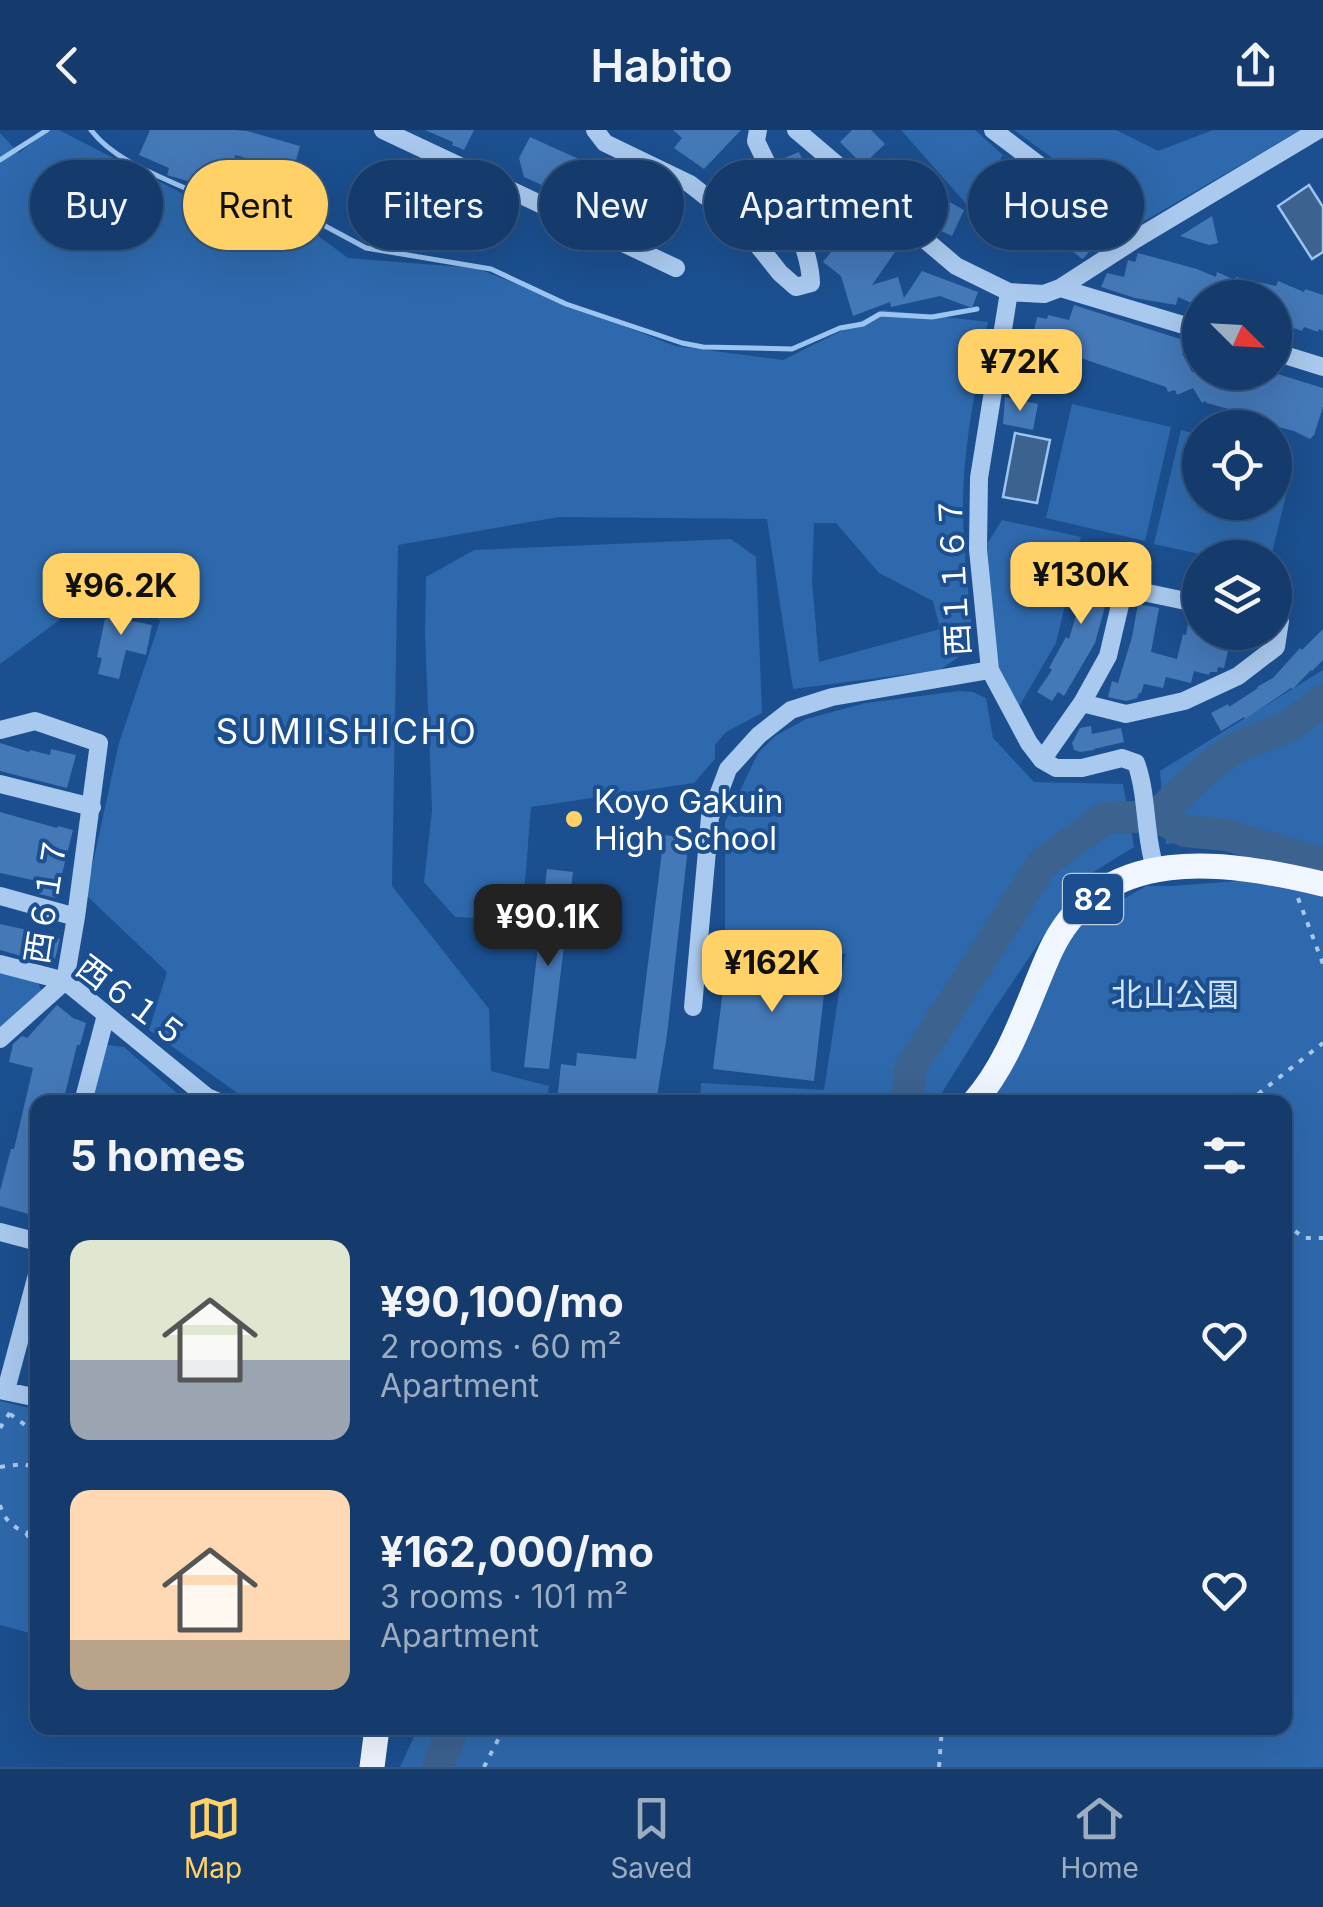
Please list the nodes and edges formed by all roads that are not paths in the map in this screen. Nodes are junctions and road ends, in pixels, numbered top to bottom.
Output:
1 (383, 130) edge
2 (595, 130) edge
3 (758, 130) edge
4 (796, 130) edge
5 (993, 130) edge
6 (1318, 130) edge
7 (1033, 160) edge
8 (1144, 233) edge
9 (1118, 250) edge
10 (676, 268) dead end
11 (1060, 288) junction
12 (1009, 292) junction
13 (1182, 325) edge
14 (1292, 357) edge
15 (1323, 366) edge
16 (1182, 600) edge
17 (1272, 650) edge
18 (990, 670) junction
19 (1082, 703) junction
20 (0, 730) edge
21 (1042, 760) junction
22 (0, 784) edge
23 (92, 807) junction
24 (1152, 858) junction
25 (1323, 884) edge
26 (0, 896) edge
27 (76, 917) junction
28 (0, 964) edge
29 (65, 982) junction
30 (693, 1006) dead end
31 (106, 1015) junction
32 (0, 1039) edge
33 (85, 1095) edge
34 (205, 1095) edge
35 (980, 1095) edge
36 (0, 1232) edge
37 (30, 1240) edge
38 (30, 1299) edge
39 (3, 1390) edge
40 (30, 1396) edge
41 (376, 1735) edge
42 (372, 1767) edge

1 - 10 street
2 - 3 street
4 - 12 street
5 - 7 street
6 - 8 street
9 - 11 street
11 - 12 street
11 - 13 street
12 - 18 street, 西１１６７
14 - 15 street
16 - 19 street
17 - 19 street
18 - 21 street, 西１１６７
18 - 30 street
19 - 21 street
20 - 23 street, 西６１７
21 - 24 street
22 - 23 street
23 - 27 street, 西６１７
24 - 25 main road, 82
24 - 35 main road, 82
26 - 27 street
27 - 29 street, 西６１７
28 - 29 street, 西６１５
29 - 31 street, 西６１５
29 - 32 street, 西６１７
31 - 33 street
31 - 34 street, 西６１５
36 - 37 street
38 - 39 street
39 - 40 street
41 - 42 main road

